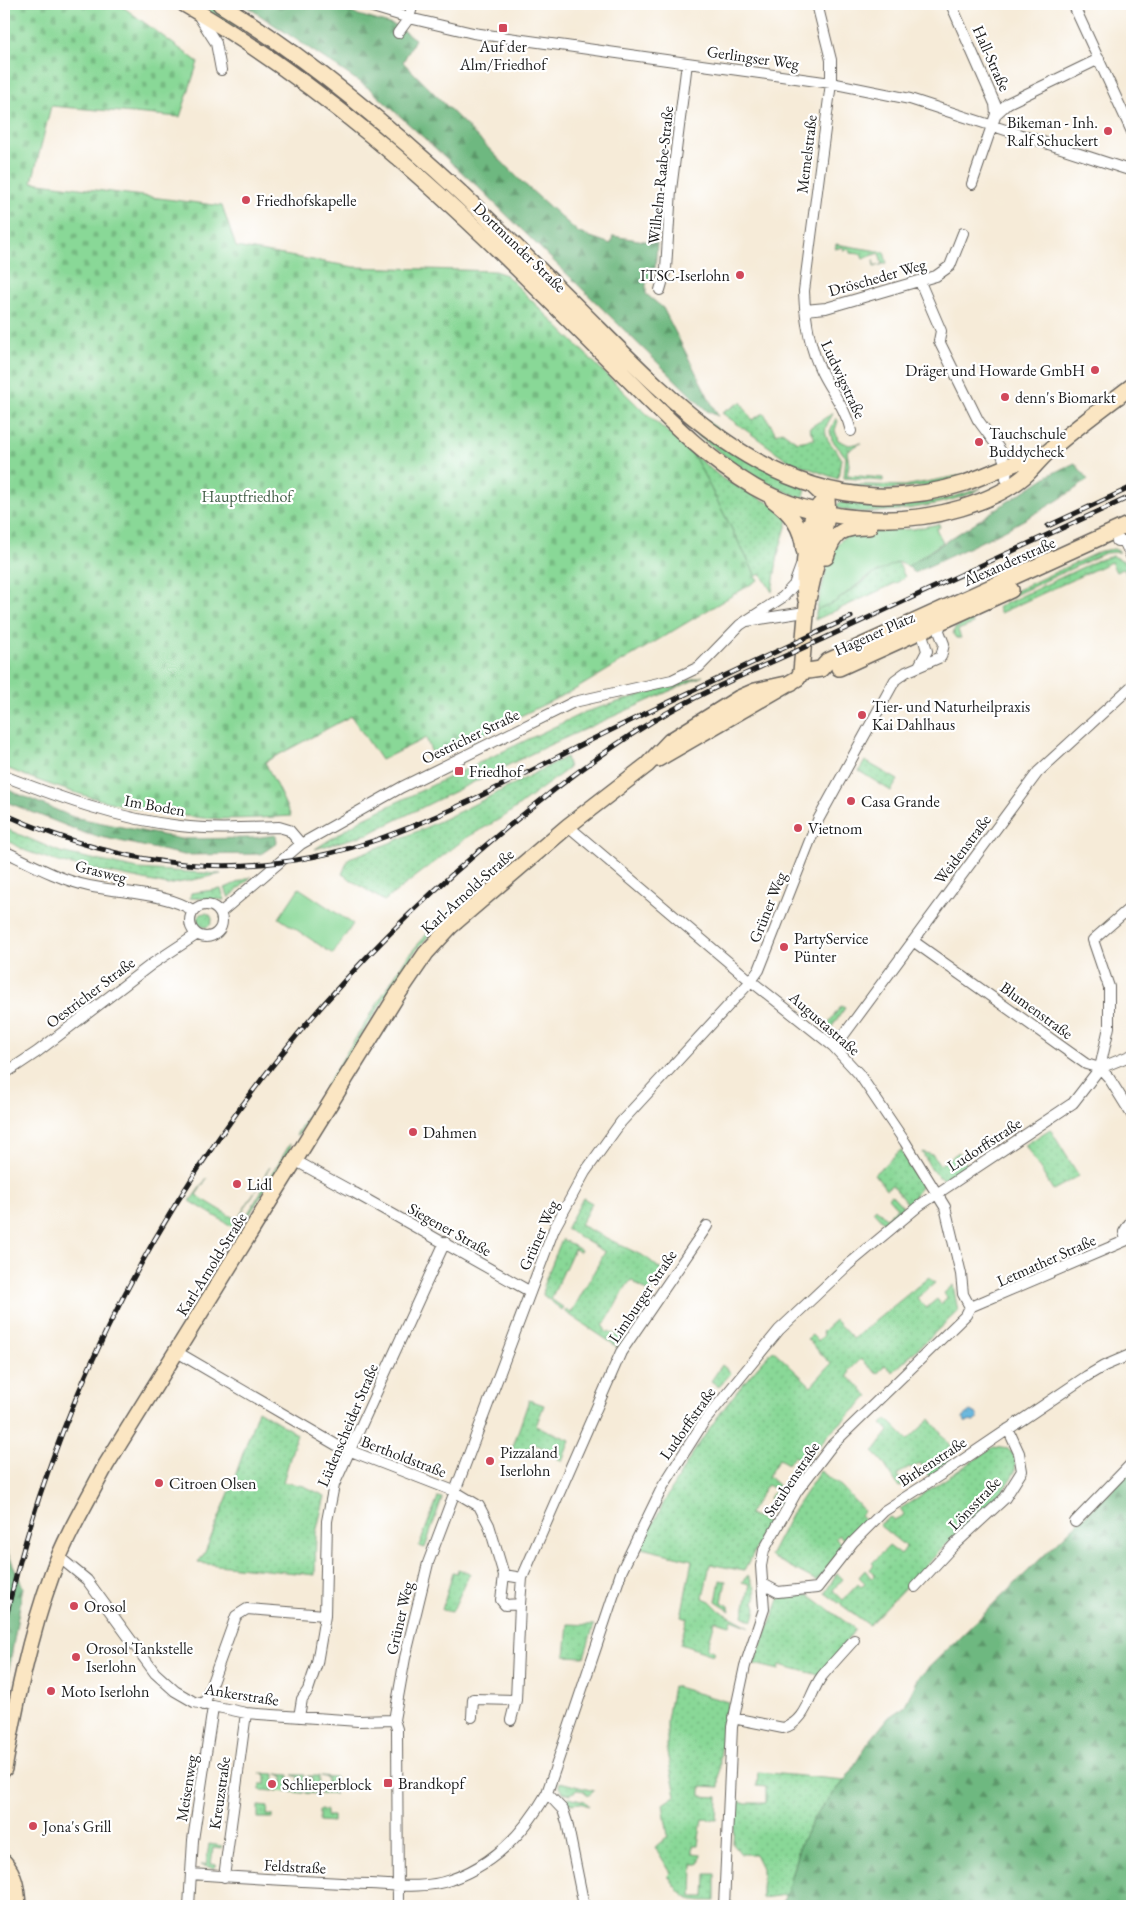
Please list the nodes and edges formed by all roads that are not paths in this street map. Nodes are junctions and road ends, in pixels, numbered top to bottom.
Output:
1 (220, 4) edge
2 (363, 4) edge
3 (413, 4) edge
4 (951, 4) edge
5 (1073, 4) edge
6 (189, 6) edge
7 (818, 7) edge
8 (409, 18) junction
9 (398, 33) dead end
10 (1099, 59) junction
11 (687, 63) junction
12 (221, 70) dead end
13 (831, 83) junction
14 (996, 114) junction
15 (991, 126) junction
16 (1132, 132) edge
17 (1132, 171) edge
18 (972, 184) dead end
19 (963, 233) dead end
20 (920, 282) junction
21 (660, 290) dead end
22 (805, 310) junction
23 (1132, 386) edge
24 (851, 431) dead end
25 (1046, 453) junction
26 (1006, 473) junction
27 (813, 486) junction
28 (757, 488) junction
29 (823, 508) junction
30 (917, 517) junction
31 (897, 519) junction
32 (1127, 533) edge
33 (804, 557) junction
34 (1132, 558) edge
35 (807, 604) junction
36 (746, 621) junction
37 (935, 623) junction
38 (900, 629) joint
39 (920, 631) junction
40 (919, 666) junction
41 (821, 669) junction
42 (796, 678) junction
43 (1132, 686) edge
44 (4, 776) edge
45 (568, 826) junction
46 (302, 844) junction
47 (4, 851) edge
48 (1132, 906) edge
49 (194, 911) junction
50 (220, 913) junction
51 (196, 934) junction
52 (913, 941) junction
53 (752, 981) junction
54 (833, 1046) junction
55 (1132, 1055) edge
56 (1100, 1068) junction
57 (4, 1074) edge
58 (1132, 1115) edge
59 (296, 1160) junction
60 (937, 1192) junction
61 (1132, 1219) edge
62 (708, 1226) dead end
63 (1129, 1239) edge
64 (444, 1242) junction
65 (530, 1291) junction
66 (970, 1307) junction
67 (178, 1352) junction
68 (1132, 1354) edge
69 (1008, 1429) junction
70 (350, 1452) junction
71 (1132, 1463) edge
72 (454, 1491) junction
73 (1075, 1522) dead end
74 (59, 1557) junction
75 (504, 1575) junction
76 (522, 1578) junction
77 (763, 1584) junction
78 (915, 1587) dead end
79 (520, 1604) junction
80 (325, 1615) junction
81 (854, 1640) dead end
82 (516, 1700) junction
83 (208, 1706) junction
84 (246, 1713) junction
85 (299, 1717) junction
86 (472, 1717) dead end
87 (733, 1718) junction
88 (394, 1720) junction
89 (512, 1720) dead end
90 (4, 1769) edge
91 (547, 1793) junction
92 (6, 1865) edge
93 (191, 1874) junction
94 (224, 1876) junction
95 (398, 1885) junction
96 (18, 1906) edge
97 (189, 1906) edge
98 (398, 1906) edge
99 (584, 1906) edge
100 (724, 1906) edge

1 - 27 main road, Dortmunder Straße
2 - 8 street, Gerlingser Weg
3 - 8 street
4 - 14 street, Hall-Straße
5 - 10 street
6 - 12 street
6 - 28 main road, Dortmunder Straße
7 - 13 street, Memelstraße
8 - 9 street
8 - 11 street, Gerlingser Weg
10 - 14 street
10 - 16 street
11 - 13 street, Gerlingser Weg
11 - 21 street, Wilhelm-Raabe-Straße
13 - 15 street, Gerlingser Weg
13 - 22 street, Memelstraße
14 - 15 street, Hall-Straße
15 - 17 street, Gerlingser Weg
15 - 18 street, Hall-Straße
19 - 20 street, Dröscheder Weg
20 - 22 street, Dröscheder Weg
20 - 26 street
22 - 24 street, Ludwigstraße
23 - 25 main road
25 - 26 main road
25 - 30 main road
26 - 27 main road
26 - 29 main road
26 - 31 main road
27 - 29 main road
28 - 29 main road, Dortmunder Straße
28 - 33 main road
29 - 31 main road
29 - 33 main road
29 - 35 main road
30 - 31 main road
30 - 35 main road
32 - 34 street
32 - 37 main road, Alexanderstraße
32 - 37 main road, Alexanderstraße
33 - 35 main road
33 - 36 street, Oestricher Straße
35 - 36 street
35 - 42 main road
36 - 46 street, Oestricher Straße
37 - 38 main road, Alexanderstraße
37 - 39 main road, Hagener Platz
37 - 40 street, Grüner Weg
38 - 41 main road, Hagener Platz
39 - 40 street
39 - 41 main road, Hagener Platz
40 - 53 street, Grüner Weg
41 - 42 main road, Hagener Platz
42 - 45 main road, Karl-Arnold-Straße
43 - 52 street, Weidenstraße
44 - 46 street, Im Boden
45 - 53 street, Augustastraße
45 - 59 main road, Karl-Arnold-Straße
46 - 50 street, Oestricher Straße
47 - 49 street, Grasweg
48 - 56 street
49 - 50 street
49 - 51 street
50 - 51 street
51 - 57 street, Oestricher Straße
52 - 54 street, Weidenstraße
52 - 56 street, Blumenstraße
53 - 54 street, Augustastraße
53 - 65 street, Grüner Weg
54 - 60 street, Augustastraße
55 - 56 street
56 - 58 street, Blumenstraße
56 - 60 street, Ludorffstraße
59 - 64 street, Siegener Straße
59 - 67 main road, Karl-Arnold-Straße
60 - 66 street, Augustastraße
60 - 91 street, Ludorffstraße
61 - 63 street
62 - 76 street, Limburger Straße
63 - 66 street, Letmather Straße
64 - 65 street, Siegener Straße
64 - 70 street, Lüdenscheider Straße
65 - 72 street, Grüner Weg
66 - 77 street, Steubenstraße
67 - 70 street, Bertholdstraße
67 - 74 main road, Karl-Arnold-Straße
68 - 69 street, Birkenstraße
69 - 77 street, Birkenstraße
69 - 78 street, Lönsstraße
70 - 72 street, Bertholdstraße
70 - 80 street, Lüdenscheider Straße
71 - 73 street
72 - 75 street, Bertholdstraße
72 - 88 street, Grüner Weg
74 - 83 street, Ankerstraße
74 - 90 main road, Karl-Arnold-Straße
75 - 76 street
75 - 79 street, Bertholdstraße
76 - 79 street
77 - 87 street, Steubenstraße
79 - 82 street
80 - 83 street, Meisenweg
80 - 85 street, Lüdenscheider Straße
81 - 87 street
82 - 86 street
82 - 89 street
83 - 84 street, Ankerstraße
83 - 93 street, Meisenweg
84 - 85 street, Ankerstraße
84 - 94 street, Kreuzstraße
85 - 88 street, Ankerstraße
87 - 100 street, Steubenstraße
88 - 95 street, Grüner Weg
91 - 95 street, Ludorffstraße
91 - 99 street
92 - 96 main road
93 - 94 street, Feldstraße
93 - 97 street, Meisenweg
94 - 95 street, Feldstraße
95 - 98 street, Grüner Weg

